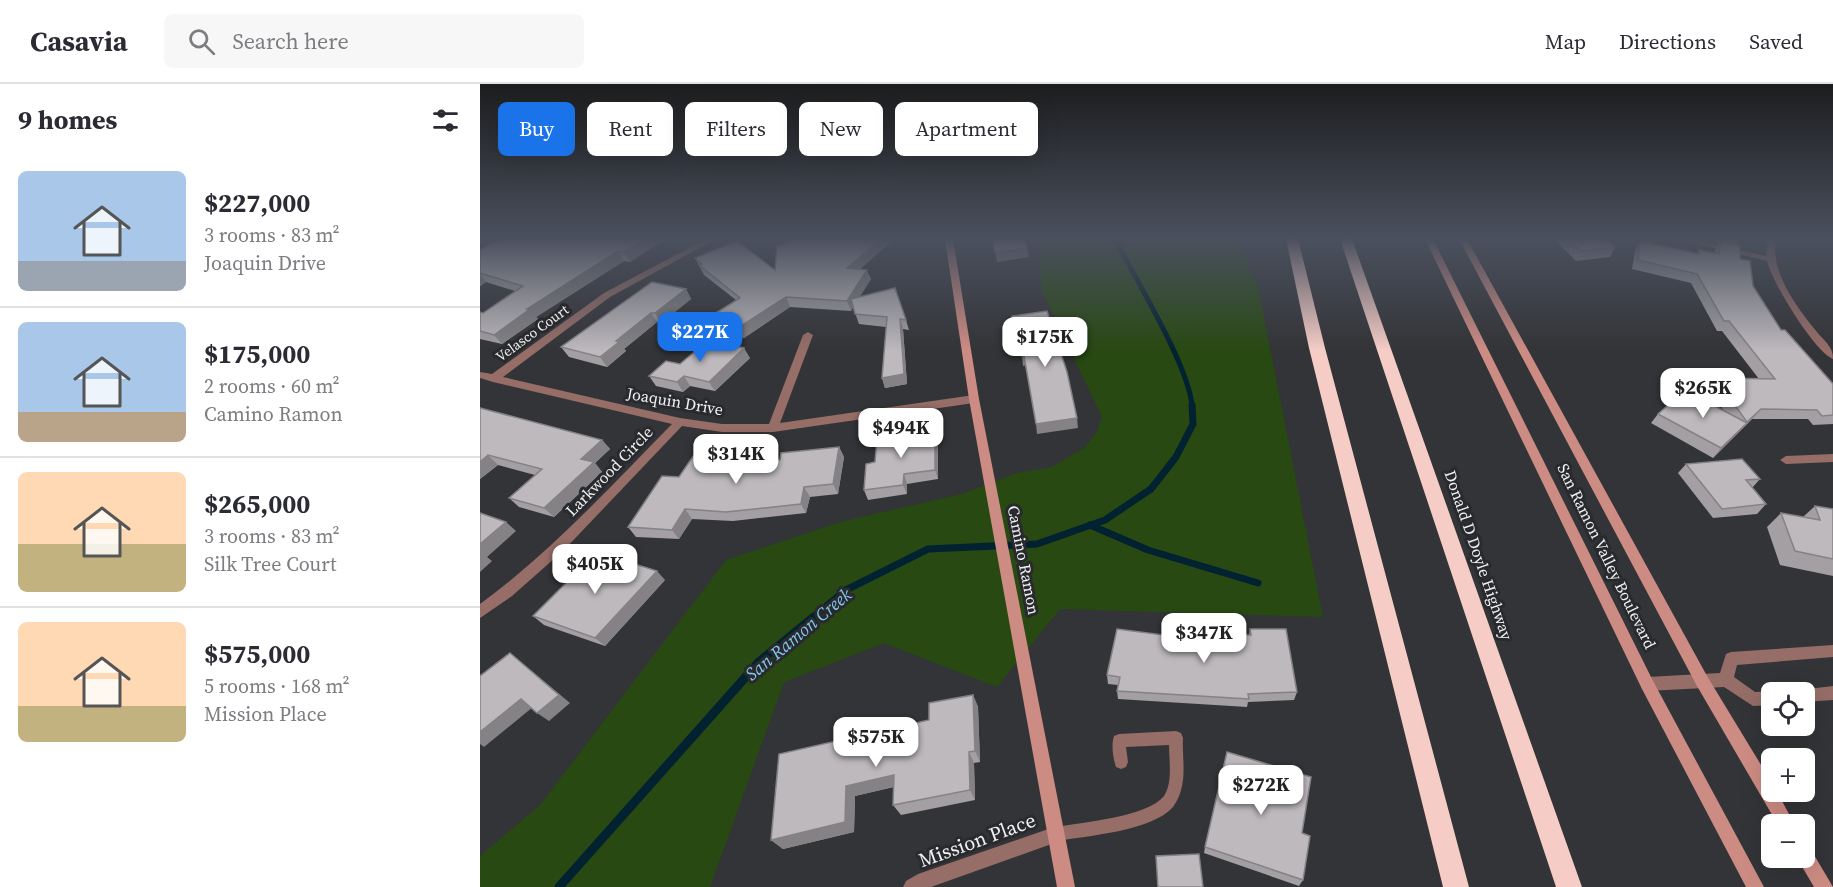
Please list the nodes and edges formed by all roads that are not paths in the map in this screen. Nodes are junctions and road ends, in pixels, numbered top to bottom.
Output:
1 (642, 276) edge
2 (955, 276) edge
3 (1301, 276) edge
4 (1359, 276) edge
5 (1447, 276) edge
6 (1483, 276) edge
7 (1778, 276) edge
8 (808, 335) dead end
9 (1833, 356) edge
10 (480, 375) edge
11 (493, 379) junction
12 (974, 399) junction
13 (680, 422) junction
14 (773, 428) junction
15 (1833, 458) edge
16 (1786, 460) dead end
17 (480, 612) edge
18 (1833, 651) edge
19 (1726, 680) junction
20 (1702, 681) junction
21 (1647, 684) junction
22 (1833, 693) edge
23 (1815, 694) edge
24 (1761, 699) edge
25 (1121, 762) dead end
26 (1781, 814) edge
27 (1057, 834) junction
28 (1812, 868) edge
29 (912, 887) edge
30 (1066, 887) edge
31 (1456, 887) edge
32 (1569, 887) edge
33 (1755, 887) edge
34 (1824, 887) edge

1 - 11 street, Velasco Court
2 - 12 main road, Camino Ramon
3 - 31 highway
4 - 32 highway, Donald D Doyle Highway
5 - 21 main road, San Ramon Valley Boulevard
6 - 20 main road, San Ramon Valley Boulevard
7 - 9 street
8 - 14 street
10 - 11 street, Joaquin Drive
11 - 13 street, Joaquin Drive
12 - 14 street, Joaquin Drive
12 - 27 main road, Camino Ramon
13 - 14 street, Joaquin Drive
13 - 17 street, Larkwood Circle
15 - 16 street
18 - 19 street
19 - 20 street
19 - 24 street
20 - 21 street
20 - 26 main road, San Ramon Valley Boulevard
21 - 33 main road, San Ramon Valley Boulevard
22 - 23 street
25 - 27 lane
27 - 29 street, Mission Place
27 - 30 main road, Camino Ramon
28 - 34 main road

